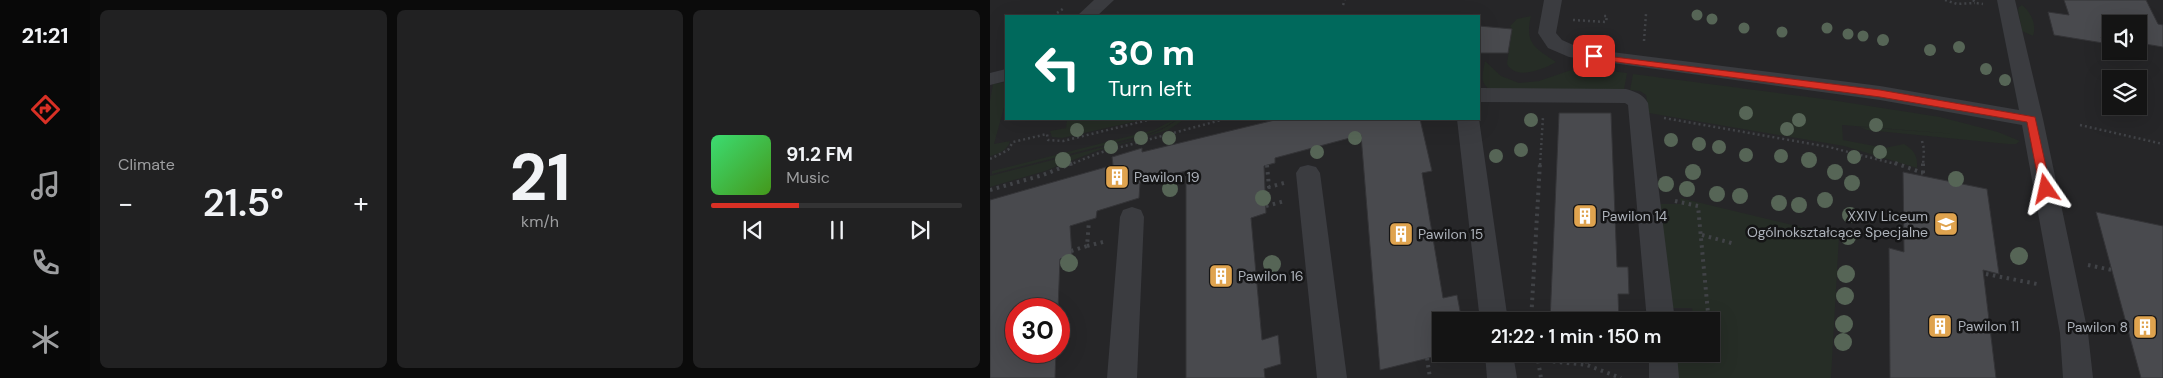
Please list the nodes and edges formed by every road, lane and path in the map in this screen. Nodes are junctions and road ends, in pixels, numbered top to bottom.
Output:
1 (1105, 0) edge
2 (1345, 0) edge
3 (1553, 0) edge
4 (1945, 0) edge
5 (2006, 0) edge
6 (1976, 3) dead end
7 (1343, 5) dead end
8 (1572, 13) dead end
9 (1646, 14) dead end
10 (1087, 15) edge
11 (1603, 16) dead end
12 (1635, 62) junction
13 (1005, 75) edge
14 (990, 79) edge
15 (1480, 95) edge
16 (1543, 114) dead end
17 (1641, 116) junction
18 (1148, 120) edge
19 (1221, 120) edge
20 (1468, 120) edge
21 (2032, 120) junction
22 (2080, 125) dead end
23 (1922, 141) dead end
24 (2163, 144) edge
25 (990, 159) edge
26 (1308, 173) dead end
27 (990, 190) edge
28 (1680, 201) dead end
29 (1132, 216) dead end
30 (1089, 221) dead end
31 (1701, 235) junction
32 (1735, 244) dead end
33 (1072, 251) dead end
34 (1986, 274) dead end
35 (2041, 284) dead end
36 (1493, 312) edge
37 (1532, 312) edge
38 (1660, 312) edge
39 (1708, 312) edge
40 (1427, 358) dead end
41 (1500, 362) edge
42 (1539, 362) edge
43 (1558, 362) edge
44 (1663, 362) edge
45 (1587, 365) joint
46 (1122, 378) edge
47 (1332, 378) edge
48 (1430, 378) edge
49 (1502, 378) edge
50 (1542, 378) edge
51 (1621, 378) edge
52 (1664, 378) edge
53 (2078, 378) edge

1 - 10 street
2 - 7 path
3 - 12 street
4 - 6 path
5 - 21 street
8 - 11 path
9 - 12 path
12 - 21 street
13 - 14 street
15 - 17 street
16 - 37 path
17 - 23 path
17 - 38 street
18 - 25 path
19 - 27 path
20 - 36 street
21 - 53 street
22 - 24 path
26 - 47 street
28 - 31 path
29 - 46 street
30 - 33 path
31 - 32 path
31 - 39 path
34 - 35 path
40 - 48 path
41 - 49 street
42 - 50 path
43 - 45 path
44 - 52 street
45 - 51 path

